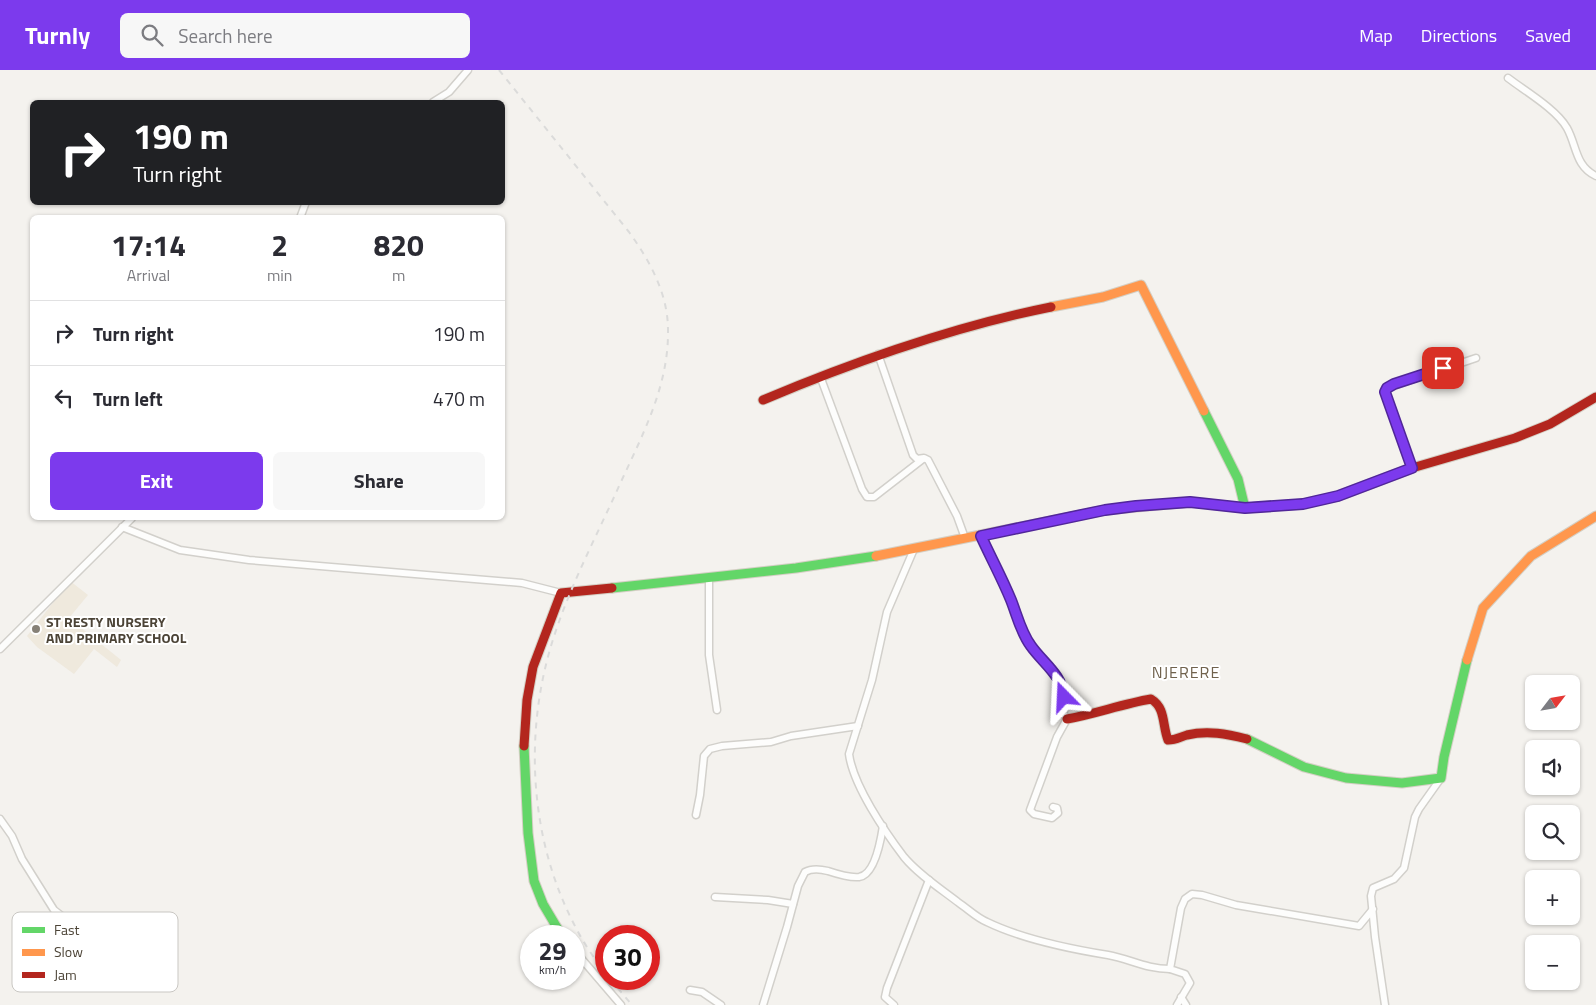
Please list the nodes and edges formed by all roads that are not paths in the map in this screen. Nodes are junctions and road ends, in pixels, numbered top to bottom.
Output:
1 (468, 70) edge
2 (1508, 78) dead end
3 (436, 100) edge
4 (1596, 176) edge
5 (878, 354) junction
6 (1476, 358) dead end
7 (820, 376) junction
8 (1596, 397) edge
9 (763, 400) dead end
10 (924, 458) junction
11 (1412, 468) junction
12 (1245, 508) junction
13 (1596, 516) edge
14 (130, 520) edge
15 (122, 527) junction
16 (981, 536) junction
17 (965, 538) junction
18 (914, 549) junction
19 (709, 578) junction
20 (561, 593) junction
21 (0, 649) edge
22 (717, 710) dead end
23 (1067, 718) junction
24 (858, 726) junction
25 (1442, 778) junction
26 (1053, 807) dead end
27 (696, 815) dead end
28 (0, 819) edge
29 (883, 826) junction
30 (929, 880) junction
31 (715, 897) dead end
32 (793, 904) junction
33 (1373, 908) junction
34 (57, 912) edge
35 (555, 925) edge
36 (585, 963) edge
37 (1170, 969) junction
38 (690, 990) dead end
39 (1181, 997) junction
40 (621, 1005) edge
41 (721, 1005) edge
42 (763, 1005) edge
43 (894, 1005) edge
44 (1177, 1005) edge
45 (1186, 1005) edge
46 (1385, 1005) edge

1 - 3 street
2 - 4 street
5 - 7 street
5 - 10 street
5 - 12 street
6 - 11 street
7 - 9 street
7 - 10 street
8 - 11 street
10 - 17 street
11 - 12 street
12 - 16 street
13 - 25 street
14 - 15 street
15 - 20 street
15 - 21 street
16 - 17 street
16 - 23 street
17 - 18 street
18 - 19 street
18 - 24 street
19 - 20 street
19 - 22 street
20 - 35 street
23 - 25 street
23 - 26 street
24 - 27 street
24 - 29 street
25 - 33 street
28 - 34 street
29 - 30 street
29 - 32 street
30 - 37 street
30 - 43 street
31 - 32 street
32 - 42 street
33 - 37 street
33 - 46 street
36 - 40 street
37 - 39 street
38 - 41 street
39 - 44 street
39 - 45 street

